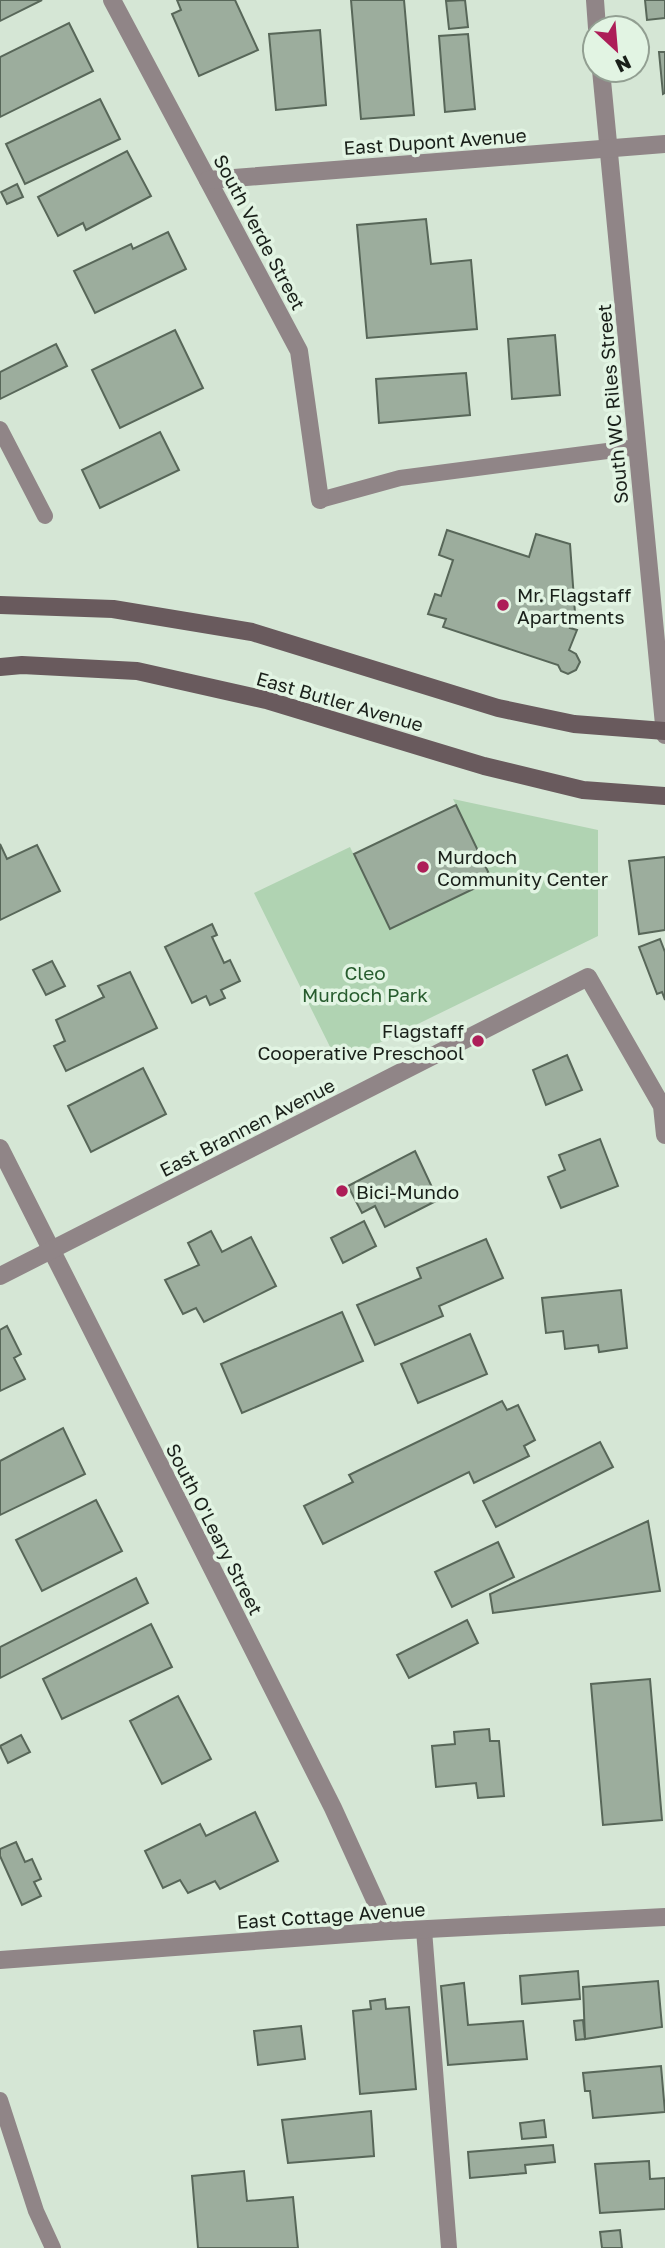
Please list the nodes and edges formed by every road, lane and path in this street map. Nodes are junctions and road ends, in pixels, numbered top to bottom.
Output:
1 (112, 0) edge
2 (602, 84) edge
3 (665, 144) edge
4 (609, 149) junction
5 (208, 180) junction
6 (0, 429) edge
7 (638, 447) junction
8 (320, 500) joint
9 (44, 516) dead end
10 (0, 605) edge
11 (0, 667) edge
12 (665, 732) edge
13 (665, 796) edge
14 (665, 1135) edge
15 (0, 1148) edge
16 (51, 1251) junction
17 (0, 1276) edge
18 (665, 1917) edge
19 (424, 1930) junction
20 (389, 1931) junction
21 (0, 1960) edge
22 (0, 2100) edge
23 (53, 2248) edge
24 (449, 2248) edge

1 - 5 street, South Verde Street
2 - 4 street, South WC Riles Street
3 - 4 street, East Dupont Avenue
4 - 5 street, East Dupont Avenue
4 - 7 street, South WC Riles Street
5 - 8 street, South Verde Street
6 - 9 lane
7 - 8 lane
7 - 12 street, South WC Riles Street
10 - 12 main road, East Butler Avenue
11 - 13 main road, East Butler Avenue
14 - 16 street, East Brannen Avenue
15 - 16 street, South O'Leary Street
16 - 17 street, East Brannen Avenue
16 - 20 street, South O'Leary Street
18 - 19 street, East Cottage Avenue
19 - 20 street, East Cottage Avenue
19 - 24 lane
20 - 21 street, East Cottage Avenue
22 - 23 lane

